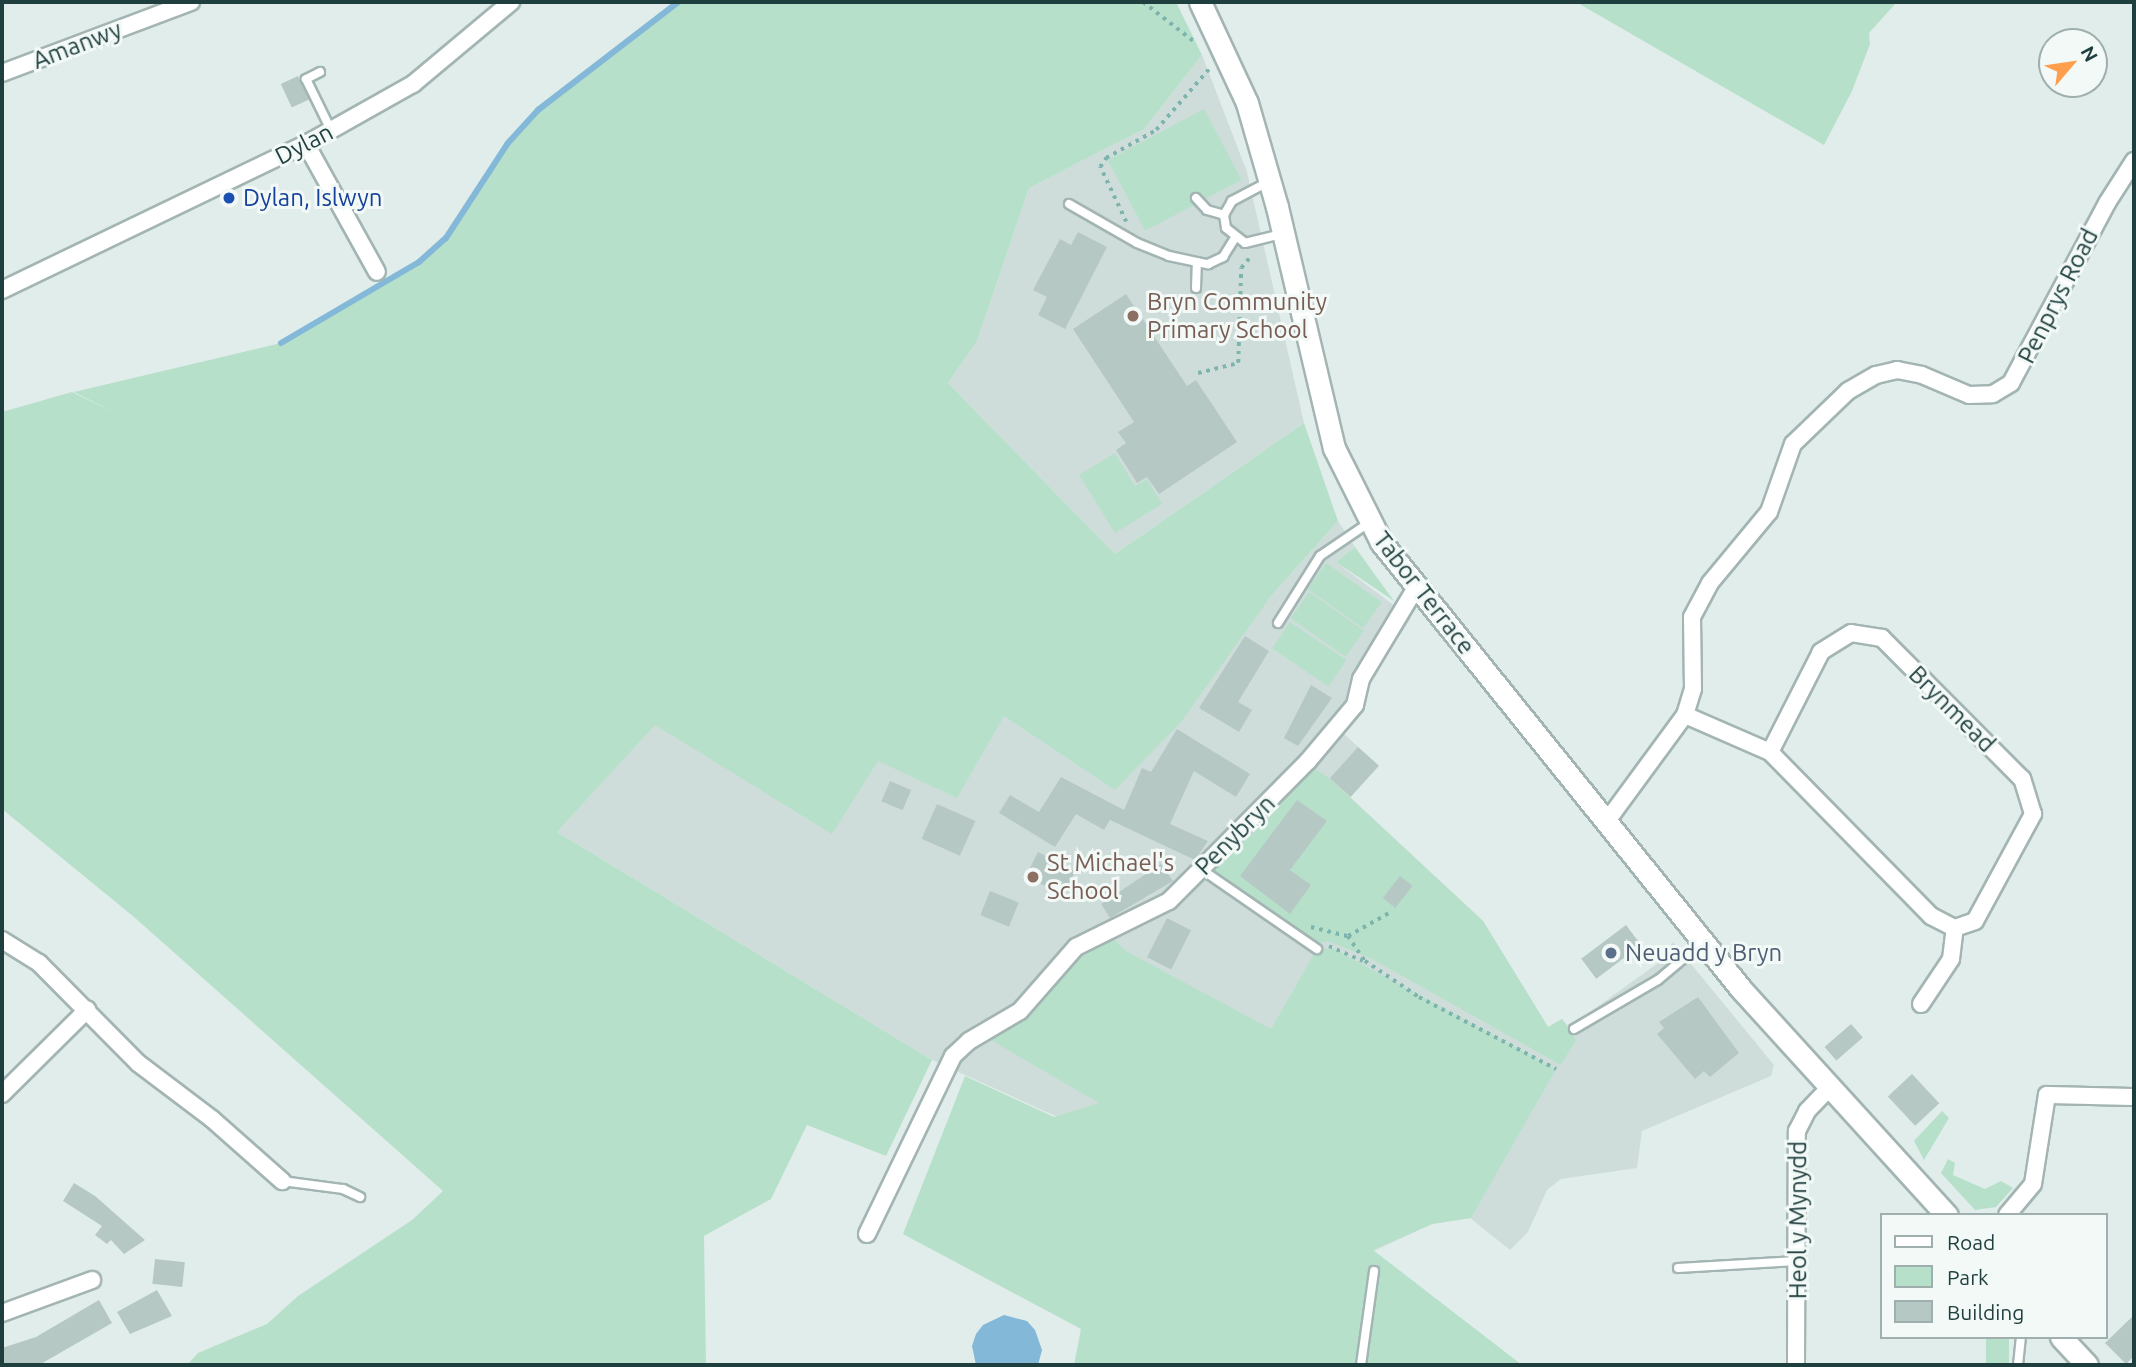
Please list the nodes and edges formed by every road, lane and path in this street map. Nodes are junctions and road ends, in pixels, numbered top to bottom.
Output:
1 (191, 2) edge
2 (511, 2) edge
3 (1143, 2) edge
4 (1200, 2) edge
5 (1224, 49) junction
6 (320, 72) dead end
7 (2, 73) edge
8 (331, 130) junction
9 (306, 144) junction
10 (2134, 161) edge
11 (1270, 181) junction
12 (1196, 198) dead end
13 (1069, 204) dead end
14 (1224, 215) junction
15 (1283, 233) junction
16 (1126, 237) junction
17 (1235, 238) junction
18 (1254, 254) dead end
19 (1197, 261) junction
20 (377, 272) dead end
21 (1196, 288) dead end
22 (2, 290) edge
23 (1198, 373) dead end
24 (1370, 522) junction
25 (1415, 589) junction
26 (1278, 623) dead end
27 (1685, 715) junction
28 (1770, 752) junction
29 (1607, 821) junction
30 (1201, 870) junction
31 (1389, 913) dead end
32 (1298, 925) dead end
33 (1955, 928) junction
34 (1348, 936) junction
35 (2, 940) edge
36 (1704, 942) junction
37 (1317, 949) joint
38 (1365, 961) junction
39 (1921, 1004) dead end
40 (87, 1010) junction
41 (1574, 1029) dead end
42 (1556, 1069) dead end
43 (1831, 1086) junction
44 (2, 1094) edge
45 (2134, 1097) edge
46 (282, 1181) joint
47 (359, 1197) dead end
48 (1945, 1213) edge
49 (2009, 1213) edge
50 (867, 1234) dead end
51 (1800, 1261) junction
52 (1678, 1268) dead end
53 (1374, 1271) dead end
54 (92, 1280) dead end
55 (2, 1313) edge
56 (2021, 1339) edge
57 (2063, 1339) edge
58 (1361, 1365) edge
59 (1796, 1365) edge
60 (2018, 1365) edge
61 (2087, 1365) edge

1 - 7 street, Amanwy
2 - 8 street, Dylan
3 - 5 path
4 - 5 main road, Tabor Terrace
5 - 11 main road, Tabor Terrace
5 - 16 path
6 - 8 lane
8 - 9 street, Dylan
9 - 20 street
9 - 22 street, Dylan
10 - 27 street, Penprys Road
11 - 14 lane
11 - 15 main road, Tabor Terrace
12 - 14 lane
13 - 16 lane
14 - 17 lane
15 - 17 lane
15 - 24 main road, Tabor Terrace
16 - 19 lane
17 - 19 lane
18 - 23 path
19 - 21 lane
24 - 25 main road, Tabor Terrace
24 - 26 lane
25 - 29 main road, Tabor Terrace
25 - 30 street, Penybryn
27 - 28 street
27 - 29 street, Penprys Road
28 - 33 street
28 - 33 street, Brynmead
29 - 36 main road, Tabor Terrace
30 - 37 lane
30 - 50 street, Penybryn
31 - 34 path
32 - 34 path
33 - 39 street
34 - 38 path
35 - 40 street
36 - 41 lane
36 - 43 main road, Tabor Terrace
37 - 38 path
38 - 42 path
40 - 44 street
40 - 46 street
43 - 48 main road, Tabor Terrace
43 - 51 street, Heol y Mynydd
45 - 49 street
46 - 47 lane
51 - 52 lane
51 - 59 street, Heol y Mynydd
53 - 58 lane
54 - 55 street
56 - 60 lane
57 - 61 main road

